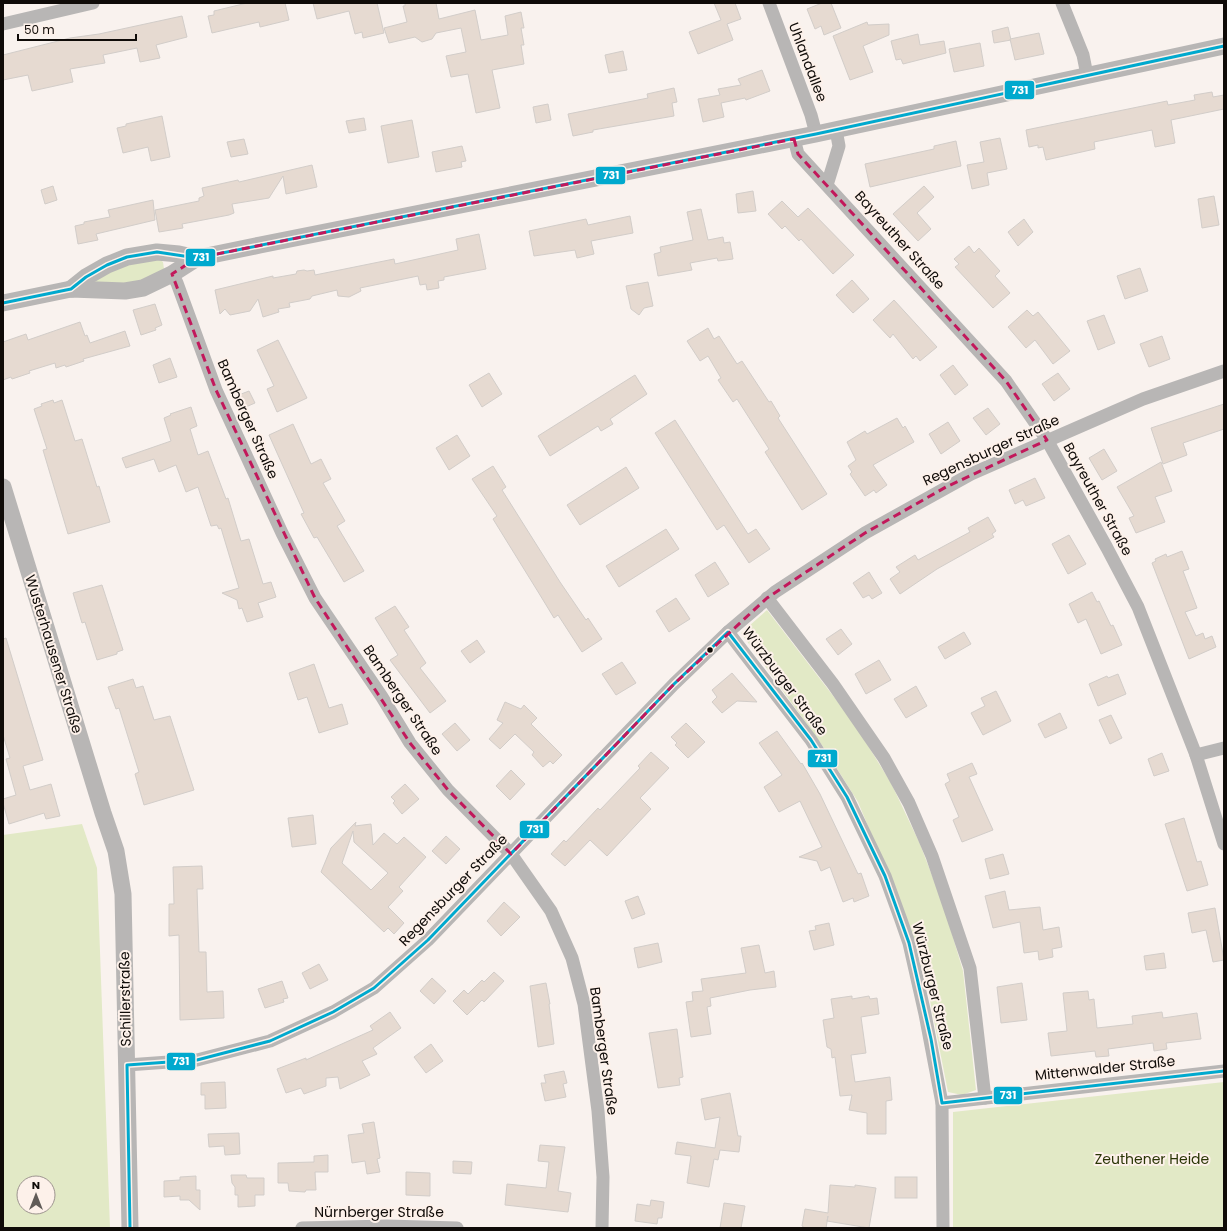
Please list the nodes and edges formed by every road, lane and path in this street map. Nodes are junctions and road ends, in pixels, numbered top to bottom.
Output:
1 (93, 3) edge
2 (768, 3) edge
3 (1062, 3) edge
4 (3, 24) edge
5 (1224, 46) edge
6 (1087, 75) junction
7 (836, 130) junction
8 (816, 134) junction
9 (794, 138) junction
10 (827, 185) junction
11 (197, 258) junction
12 (172, 274) junction
13 (71, 289) junction
14 (3, 303) edge
15 (1224, 371) edge
16 (1047, 440) junction
17 (3, 487) edge
18 (767, 598) junction
19 (728, 632) junction
20 (1224, 748) edge
21 (1196, 756) junction
22 (105, 820) joint
23 (1224, 844) edge
24 (511, 854) junction
25 (126, 1065) junction
26 (1224, 1071) edge
27 (985, 1098) junction
28 (942, 1103) junction
29 (130, 1228) edge
30 (302, 1228) edge
31 (457, 1228) edge
32 (602, 1228) edge
33 (943, 1228) edge

1 - 4 street
2 - 8 street, Uhlandallee
3 - 6 street
5 - 6 street
6 - 7 street
7 - 8 street
7 - 10 street
8 - 9 street
9 - 10 street, Bayreuther Straße
9 - 11 street
10 - 16 street, Bayreuther Straße
11 - 12 street
11 - 13 street
12 - 13 street
12 - 24 street, Bamberger Straße
13 - 14 street
15 - 16 street, Regensburger Straße
16 - 18 street, Regensburger Straße
16 - 21 street, Bayreuther Straße
17 - 22 street, Wusterhausener Straße
18 - 19 street, Regensburger Straße
18 - 27 street
19 - 24 street, Regensburger Straße
19 - 28 street, Würzburger Straße
20 - 21 street
21 - 23 street, Bayreuther Straße
22 - 25 street, Schillerstraße
24 - 25 street, Regensburger Straße
24 - 32 street, Bamberger Straße
25 - 29 street, Schillerstraße
26 - 27 street, Mittenwalder Straße
27 - 28 street, Mittenwalder Straße
28 - 33 street, Würzburger Straße
30 - 31 street, Nürnberger Straße

